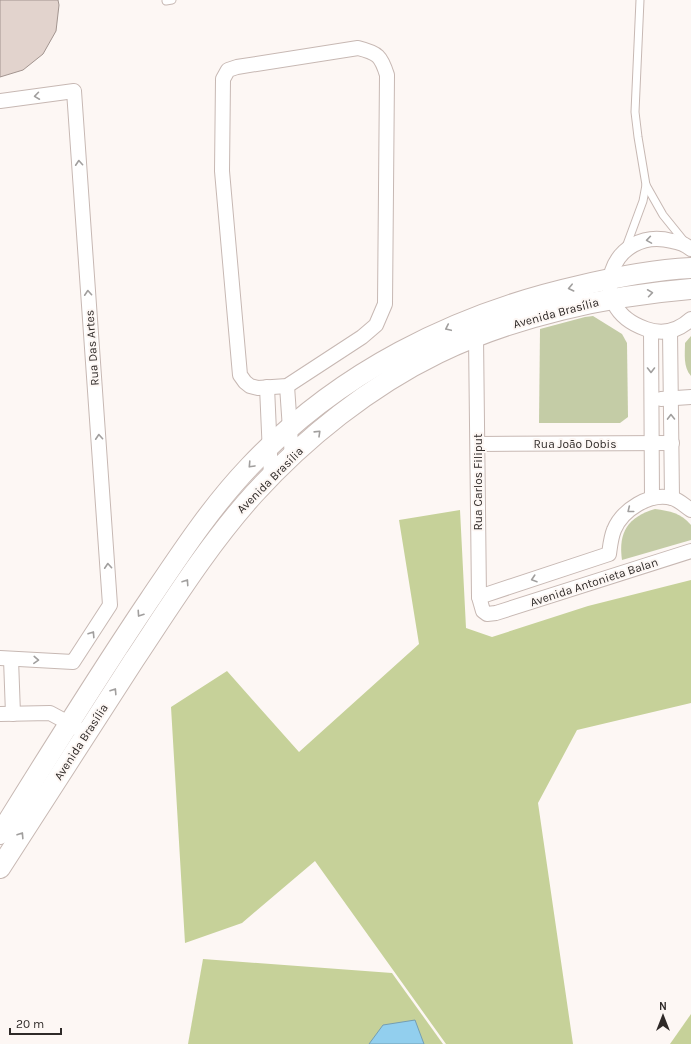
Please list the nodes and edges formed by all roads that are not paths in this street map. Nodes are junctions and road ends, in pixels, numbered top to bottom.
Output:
1 (640, 0) edge
2 (0, 101) edge
3 (646, 185) junction
4 (689, 247) edge
5 (625, 250) junction
6 (691, 268) edge
7 (609, 279) junction
8 (691, 289) edge
9 (611, 299) junction
10 (691, 319) edge
11 (651, 331) junction
12 (670, 331) junction
13 (476, 337) junction
14 (287, 386) junction
15 (267, 387) junction
16 (671, 398) junction
17 (691, 398) edge
18 (651, 399) junction
19 (290, 428) junction
20 (652, 443) junction
21 (672, 443) junction
22 (478, 444) junction
23 (270, 445) junction
24 (292, 458) junction
25 (271, 476) junction
26 (652, 498) junction
27 (672, 498) junction
28 (691, 510) edge
29 (691, 551) edge
30 (609, 554) junction
31 (617, 574) junction
32 (479, 596) junction
33 (496, 613) joint
34 (6, 658) edge
35 (6, 714) edge
36 (69, 724) junction
37 (87, 733) junction
38 (0, 834) edge
39 (0, 868) edge

1 - 3 lane
34 -> 2 street, Rua Das Artes
3 - 4 lane
3 - 5 lane
4 -> 5 street
5 - 7 street
6 - 7 main road, Avenida Brasília
7 - 9 street
7 -> 19 main road, Avenida Brasília
9 -> 8 main road, Avenida Brasília
9 - 11 street
9 - 13 main road, Avenida Brasília
10 - 12 street
11 - 12 street
11 -> 18 street
12 - 16 street
13 - 22 street, Rua Carlos Filiput
24 -> 13 main road, Avenida Brasília
14 - 15 street
14 - 15 street
14 - 19 street
15 - 23 street
16 - 17 street
16 - 18 street
21 -> 16 street
18 - 20 street
19 - 23 main road, Avenida Brasília
19 - 24 street
20 - 21 street, Rua João Dobis
20 - 22 street, Rua João Dobis
20 - 26 street
21 - 27 street
22 - 32 street, Rua Carlos Filiput
23 - 25 street
23 -> 36 main road, Avenida Brasília
24 - 25 main road, Avenida Brasília
37 -> 25 main road, Avenida Brasília
26 - 27 street, Avenida Antonieta Balan
26 -> 30 street, Avenida Antonieta Balan
27 - 28 street
29 - 31 street, Avenida Antonieta Balan
30 - 31 street
30 -> 32 street, Avenida Antonieta Balan
31 - 33 street, Avenida Antonieta Balan
32 - 33 street, Rua Carlos Filiput
34 - 35 street
35 - 36 street
36 - 37 street
36 - 38 main road, Avenida Brasília
39 -> 37 main road, Avenida Brasília

